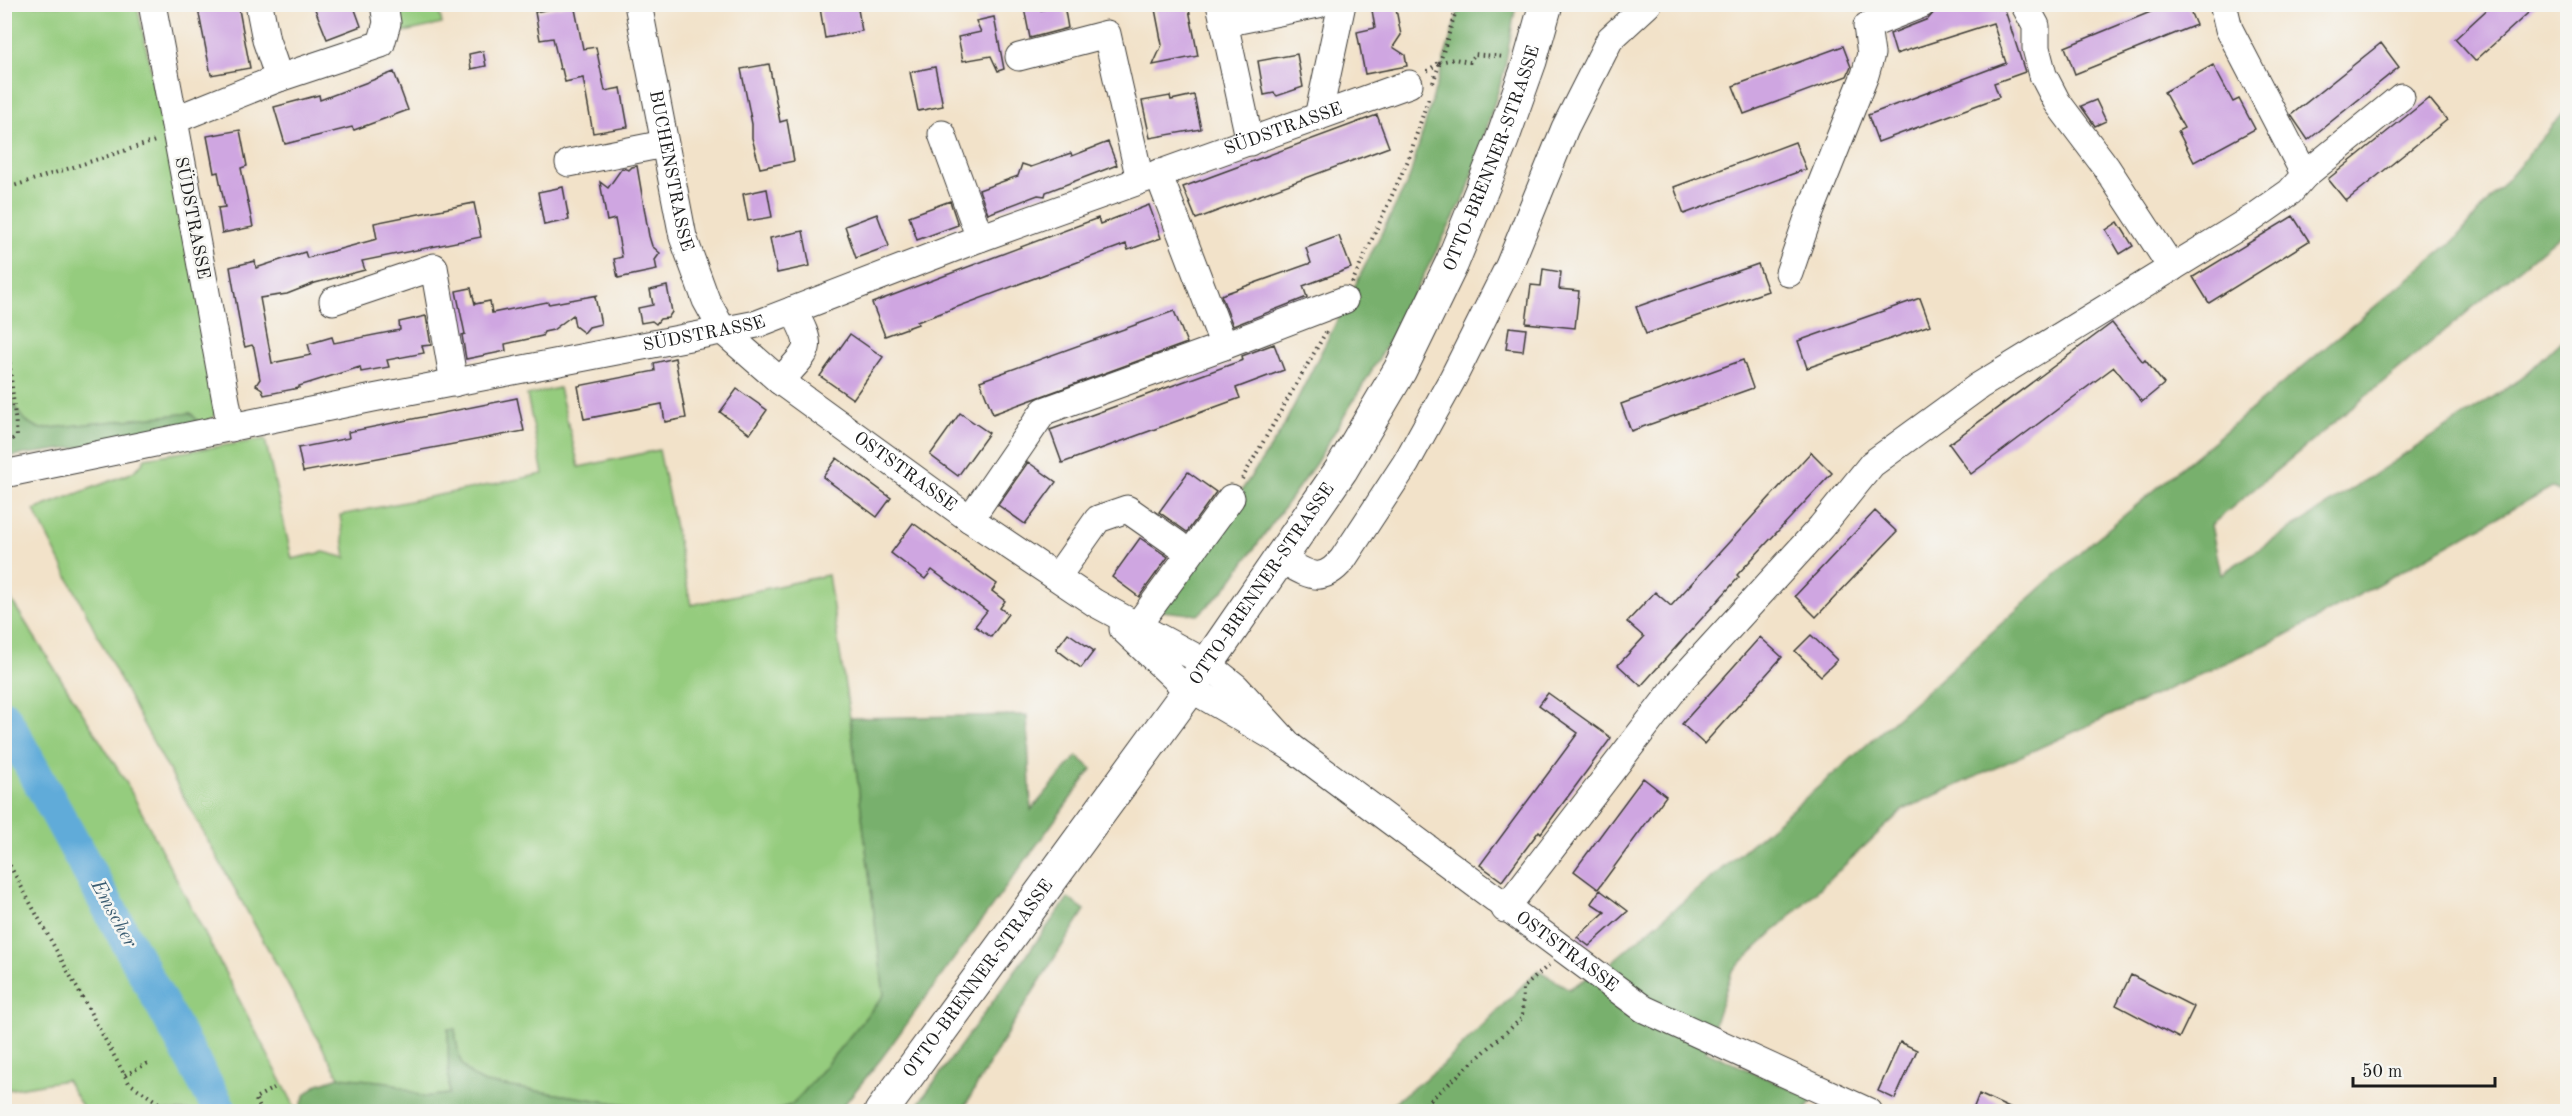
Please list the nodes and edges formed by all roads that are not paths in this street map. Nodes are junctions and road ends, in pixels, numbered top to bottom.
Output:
1 (152, 4) edge
2 (259, 4) edge
3 (384, 4) edge
4 (638, 4) edge
5 (1318, 4) edge
6 (1342, 4) edge
7 (1546, 4) edge
8 (1648, 4) edge
9 (1922, 4) edge
10 (2024, 4) edge
11 (2223, 4) edge
12 (1222, 14) edge
13 (1019, 57) dead end
14 (279, 78) junction
15 (1409, 84) road end
16 (2401, 97) dead end
17 (1318, 117) junction
18 (175, 127) junction
19 (942, 134) dead end
20 (1250, 142) junction
21 (664, 144) junction
22 (569, 163) dead end
23 (2305, 175) junction
24 (1149, 177) junction
25 (980, 238) junction
26 (2172, 268) junction
27 (1790, 273) dead end
28 (1344, 300) road end
29 (333, 301) dead end
30 (793, 310) junction
31 (723, 331) junction
32 (1224, 346) junction
33 (780, 381) junction
34 (454, 383) junction
35 (231, 428) junction
36 (4, 474) edge
37 (1231, 498) road end
38 (970, 519) junction
39 (1177, 544) dead end
40 (1280, 560) junction
41 (1057, 577) junction
42 (1095, 603) junction
43 (1137, 626) junction
44 (1198, 676) junction
45 (1505, 909) junction
46 (881, 1112) edge
47 (1869, 1112) edge

1 - 18 street, SÜDSTRASSE
2 - 14 street
3 - 14 street
4 - 21 street, BUCHENSTRASSE
5 - 12 street
6 - 17 street
7 - 40 main road, OTTO-BRENNER-STRASSE
8 - 40 street
9 - 27 street
10 - 26 street
11 - 23 street
12 - 20 street
13 - 24 street
14 - 18 street
15 - 17 street, SÜDSTRASSE
16 - 23 street
17 - 20 street, SÜDSTRASSE
18 - 35 street, SÜDSTRASSE
19 - 25 street
20 - 24 street, SÜDSTRASSE
21 - 22 street
21 - 31 street, BUCHENSTRASSE
23 - 26 street
24 - 25 street, SÜDSTRASSE
24 - 32 street
25 - 30 street, SÜDSTRASSE
26 - 45 street
28 - 32 street
29 - 34 street
30 - 31 street, SÜDSTRASSE
30 - 33 street
31 - 33 street, OSTSTRASSE
31 - 34 street, SÜDSTRASSE
32 - 38 street
33 - 38 street, OSTSTRASSE
34 - 35 street, SÜDSTRASSE
35 - 36 street, SÜDSTRASSE
37 - 43 street
38 - 41 street, OSTSTRASSE
39 - 41 street
40 - 44 main road, OTTO-BRENNER-STRASSE
41 - 42 street, OSTSTRASSE
42 - 43 street, OSTSTRASSE
42 - 44 street, OSTSTRASSE
43 - 44 street, OSTSTRASSE
44 - 45 street, OSTSTRASSE
44 - 46 main road, OTTO-BRENNER-STRASSE
45 - 47 street, OSTSTRASSE

